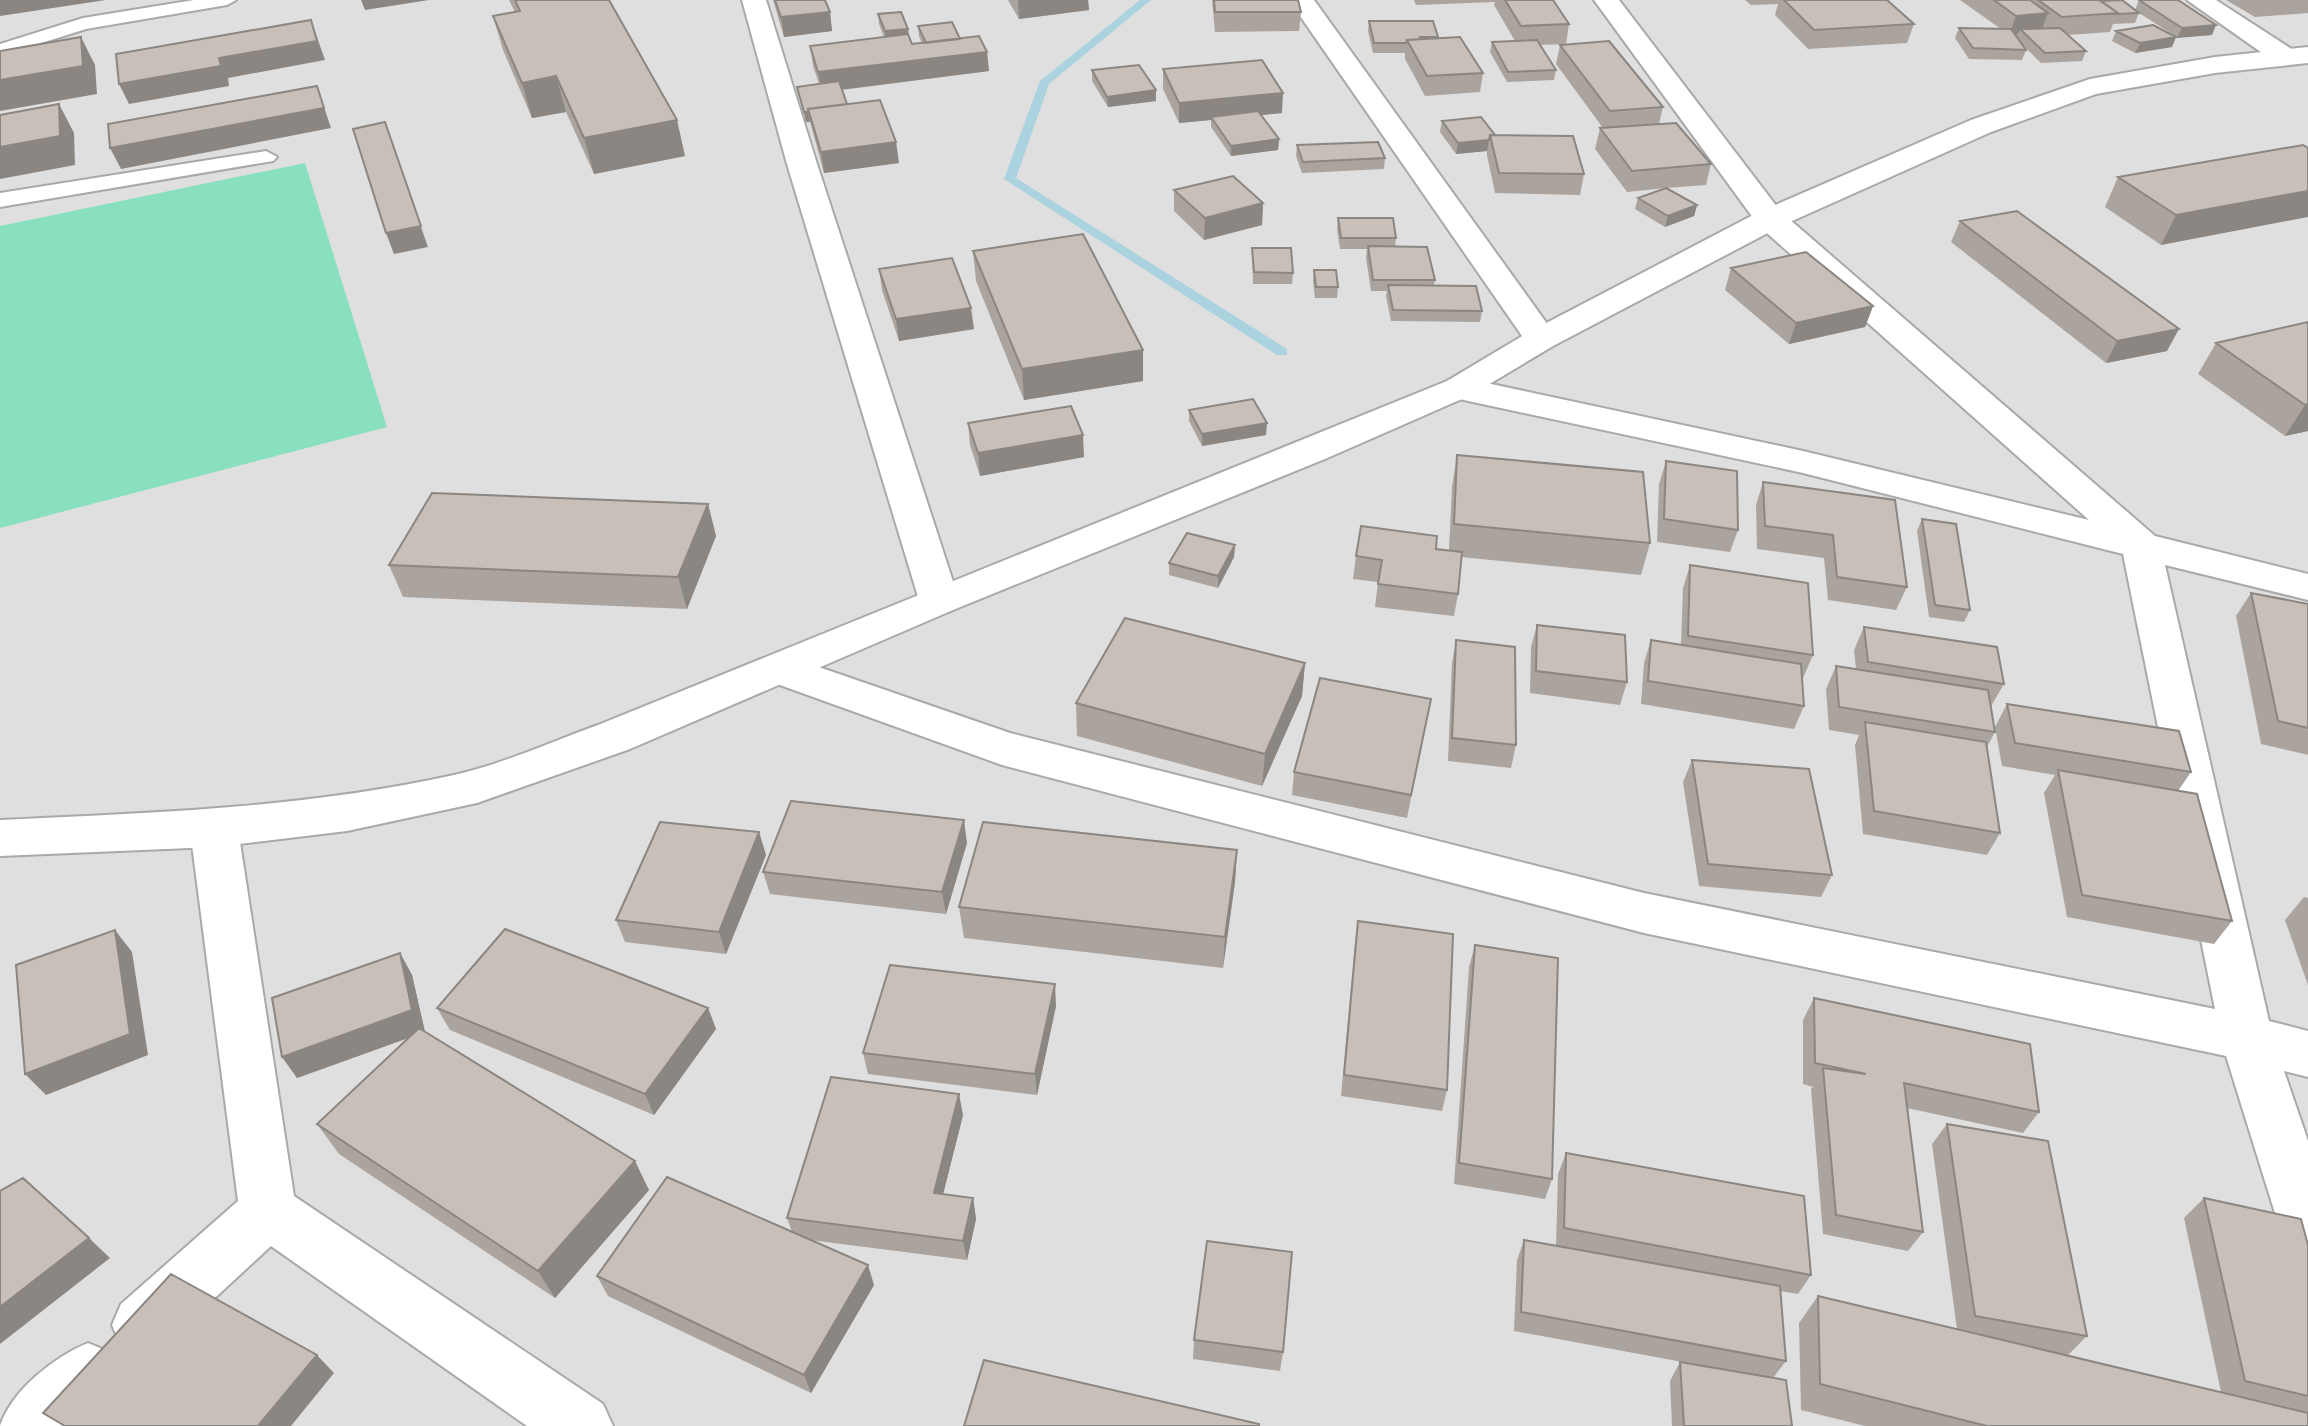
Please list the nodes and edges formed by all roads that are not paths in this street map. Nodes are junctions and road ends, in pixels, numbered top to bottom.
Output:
1 (227, 0) edge
2 (754, 0) edge
3 (1301, 0) edge
4 (1606, 0) edge
5 (2199, 0) edge
6 (0, 50) edge
7 (2296, 55) edge
8 (266, 157) dead end
9 (0, 200) edge
10 (1770, 219) junction
11 (1541, 339) junction
12 (1459, 388) junction
13 (2141, 545) junction
14 (2308, 587) edge
15 (939, 600) junction
16 (781, 669) junction
17 (214, 829) junction
18 (0, 838) edge
19 (2247, 1038) junction
20 (2308, 1054) edge
21 (268, 1211) junction
22 (2308, 1226) edge
23 (31, 1426) edge
24 (581, 1426) edge

1 - 6 lane
2 - 15 street
3 - 11 street
4 - 10 street
5 - 7 street
7 - 10 street
8 - 9 lane
10 - 11 street
10 - 13 street
11 - 12 street
12 - 13 street
12 - 15 street
13 - 14 street
13 - 19 street
15 - 16 street
16 - 17 street
16 - 19 street
17 - 18 street
17 - 21 street
19 - 20 street
19 - 22 street
21 - 23 street
21 - 24 street

